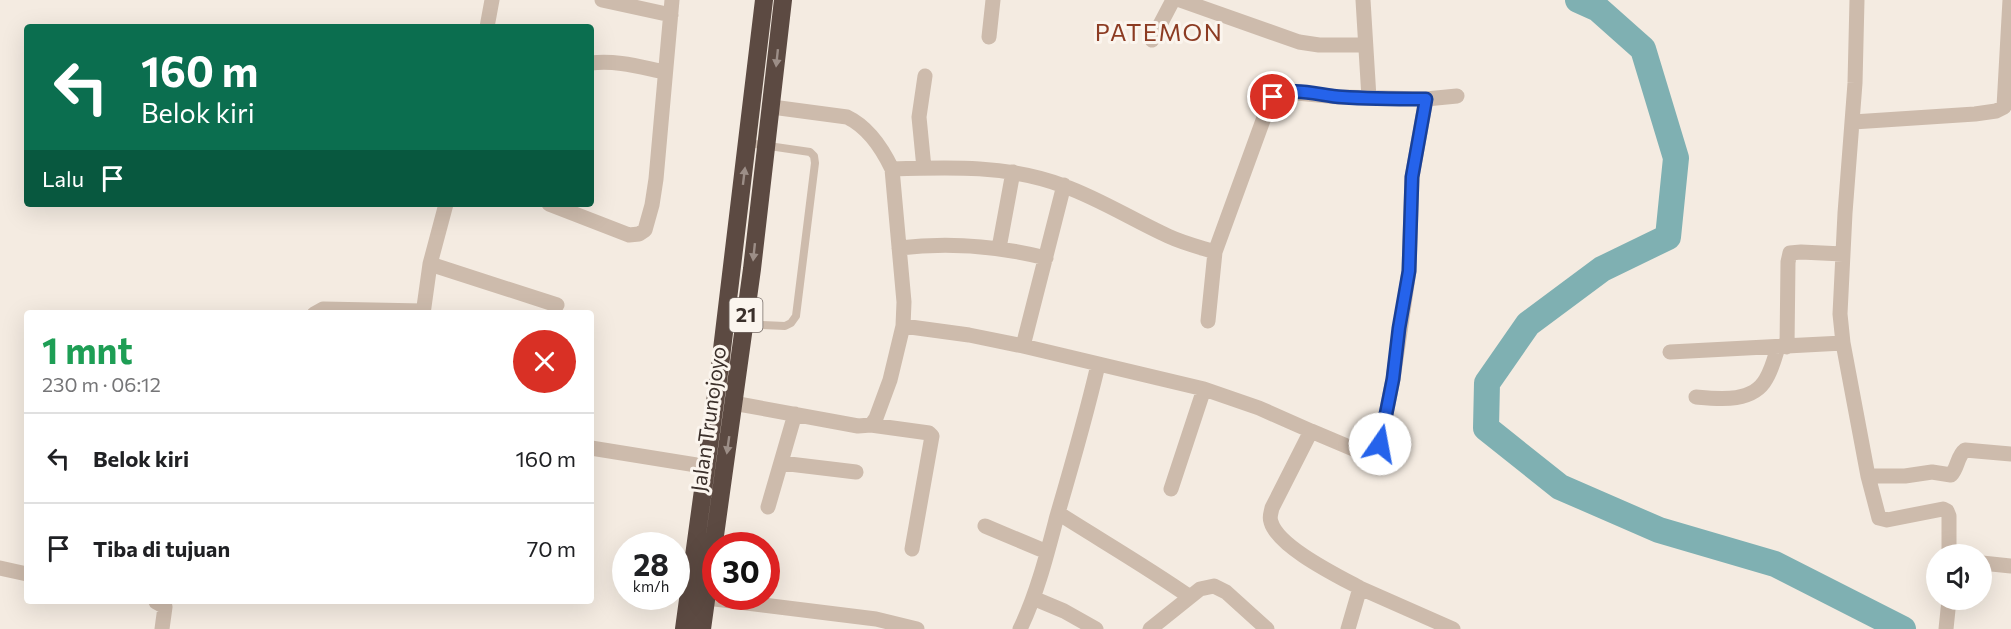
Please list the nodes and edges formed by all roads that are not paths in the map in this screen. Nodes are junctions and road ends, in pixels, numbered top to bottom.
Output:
1 (492, 0) edge
2 (602, 0) edge
3 (764, 0) edge
4 (783, 0) edge
5 (993, 0) edge
6 (1173, 0) edge
7 (1180, 0) edge
8 (1363, 0) edge
9 (1857, 0) edge
10 (2010, 0) edge
11 (672, 8) edge
12 (488, 24) edge
13 (989, 37) dead end
14 (1152, 40) dead end
15 (1365, 45) junction
16 (594, 63) edge
17 (665, 72) junction
18 (925, 76) dead end
19 (1457, 96) dead end
20 (1370, 98) junction
21 (1426, 99) junction
22 (2008, 105) edge
23 (772, 107) junction
24 (1852, 122) junction
25 (748, 143) junction
26 (768, 146) junction
27 (924, 168) junction
28 (892, 169) junction
29 (1013, 172) junction
30 (1064, 185) junction
31 (445, 207) edge
32 (557, 207) edge
33 (899, 248) junction
34 (999, 248) junction
35 (1215, 252) junction
36 (1843, 254) junction
37 (1046, 258) junction
38 (430, 264) junction
39 (557, 305) dead end
40 (321, 310) edge
41 (356, 310) edge
42 (423, 310) edge
43 (1208, 321) dead end
44 (726, 322) junction
45 (744, 324) junction
46 (903, 326) junction
47 (1843, 343) junction
48 (1023, 346) junction
49 (1783, 347) junction
50 (1670, 352) dead end
51 (1098, 365) junction
52 (1204, 389) junction
53 (1696, 397) dead end
54 (734, 403) junction
55 (795, 414) junction
56 (870, 425) junction
57 (1311, 431) junction
58 (594, 449) edge
59 (2011, 454) edge
60 (782, 463) junction
61 (706, 467) junction
62 (725, 469) junction
63 (856, 472) dead end
64 (1868, 476) junction
65 (1171, 489) dead end
66 (768, 507) dead end
67 (1058, 513) junction
68 (986, 526) dead end
69 (716, 532) edge
70 (1949, 544) edge
71 (912, 549) dead end
72 (1047, 552) junction
73 (1992, 564) edge
74 (2011, 566) edge
75 (0, 568) edge
76 (24, 573) edge
77 (1360, 588) junction
78 (1190, 597) junction
79 (1033, 598) junction
80 (160, 604) edge
81 (780, 607) edge
82 (705, 610) edge
83 (162, 629) edge
84 (684, 629) edge
85 (702, 629) edge
86 (917, 629) edge
87 (1020, 629) edge
88 (1096, 629) edge
89 (1150, 629) edge
90 (1267, 629) edge
91 (1348, 629) edge
92 (1453, 629) edge

1 - 12 street
2 - 11 street
3 - 25 highway, Jalan Trunojoyo / 21
4 -> 23 highway, Jalan Trunojoyo / 21
5 - 13 street
6 - 14 street
7 - 15 street
8 - 15 street
9 - 24 street
10 - 22 street
11 - 17 street
15 - 20 street
16 - 17 street
17 - 32 street
18 - 27 street
19 - 21 street
20 - 21 street
20 - 35 street
21 - 57 street
22 - 24 street
23 - 26 highway, Jalan Trunojoyo / 21
23 - 28 street
24 - 36 street
25 - 26 lane
44 -> 25 highway, Jalan Trunojoyo / 21
26 -> 45 highway, Jalan Trunojoyo / 21
26 - 45 lane
27 - 28 street
27 - 29 street
28 - 33 street
29 - 30 street
29 - 34 street
30 - 35 street
30 - 37 street
31 - 38 street
33 - 34 street
33 - 46 street
34 - 37 street
35 - 43 street
36 - 47 street
36 - 49 street
37 - 48 street
38 - 39 street
38 - 42 street
40 - 41 street
44 - 45 lane
44 - 61 highway, Jalan Trunojoyo / 21
45 - 54 highway, Jalan Trunojoyo / 21
46 - 48 street
46 - 56 street
47 - 49 street
47 - 64 street
48 - 51 street
49 - 50 street
49 - 53 street
51 - 52 street
51 - 67 street
52 - 57 street
52 - 65 street
54 - 55 street
54 -> 62 highway, Jalan Trunojoyo / 21
55 - 56 street
55 - 60 street
56 - 71 street
57 - 77 street
58 - 61 street
59 - 64 street
60 - 63 street
60 - 66 street
61 - 62 street
61 - 84 highway, Jalan Trunojoyo / 21
62 - 69 highway, Jalan Trunojoyo / 21
64 - 70 street
67 - 72 street
67 - 78 street
68 - 72 street
72 - 79 street
73 - 74 street
75 - 76 street
77 - 91 street
77 - 92 street
78 - 89 street
78 - 90 street
79 - 87 street
79 - 88 street
80 - 83 street
81 - 86 street
82 - 85 highway, Jalan Trunojoyo / 21

